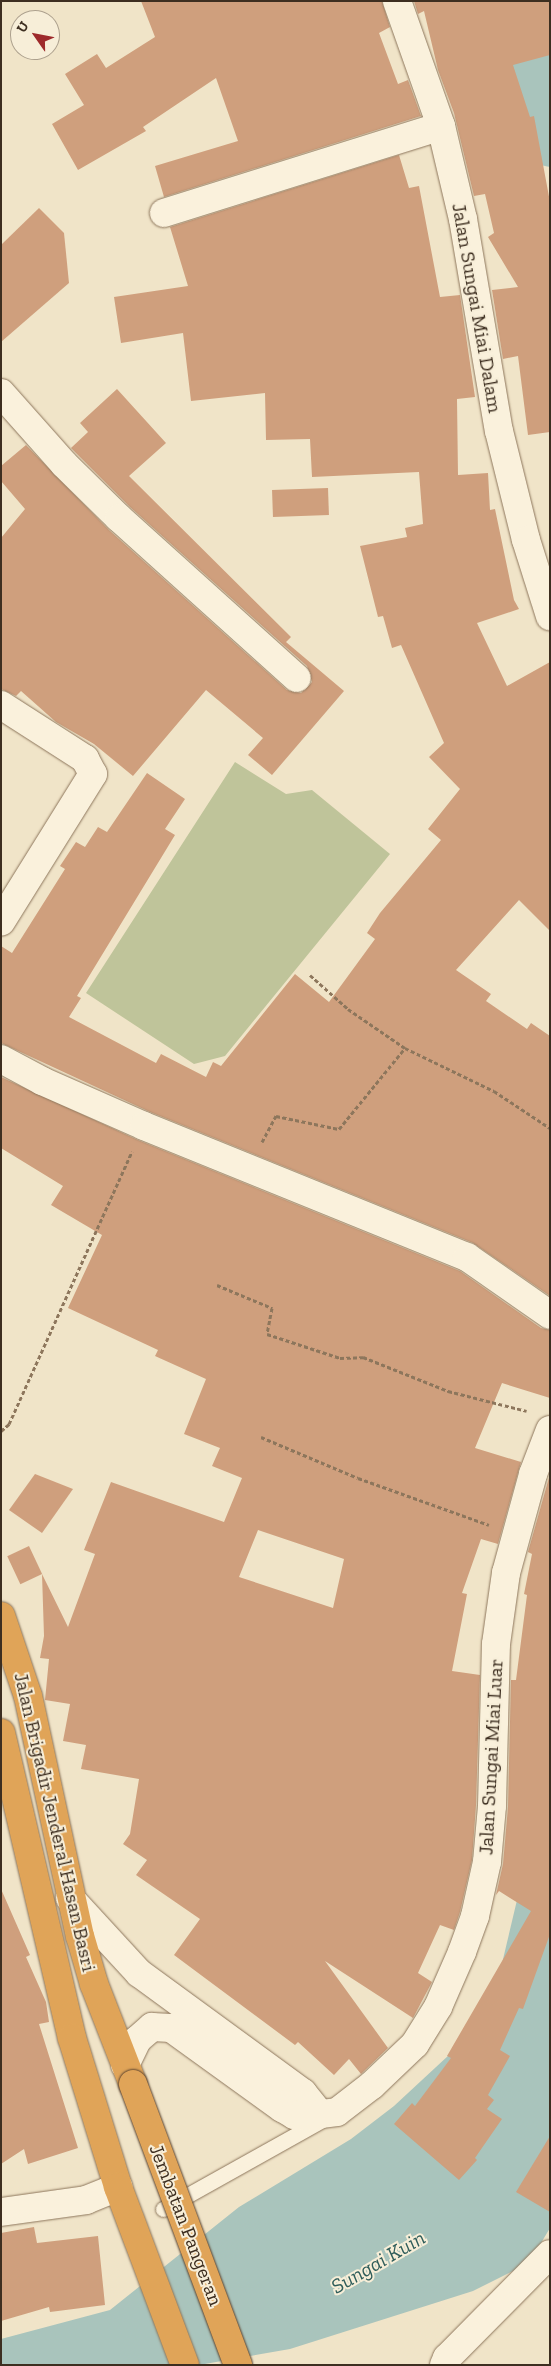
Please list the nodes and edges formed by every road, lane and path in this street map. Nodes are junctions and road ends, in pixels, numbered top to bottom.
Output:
1 (398, 1) edge
2 (441, 126) junction
3 (164, 213) dead end
4 (1, 393) edge
5 (550, 616) edge
6 (297, 678) dead end
7 (1, 706) edge
8 (1, 922) edge
9 (310, 975) dead end
10 (405, 1048) junction
11 (1, 1059) edge
12 (144, 1126) junction
13 (550, 1128) edge
14 (249, 1168) junction
15 (217, 1285) dead end
16 (550, 1314) edge
17 (540, 1421) edge
18 (1, 1430) edge
19 (261, 1437) dead end
20 (515, 1534) junction
21 (1, 1616) edge
22 (3, 1747) edge
23 (70, 1898) junction
24 (129, 2075) junction
25 (328, 2113) junction
26 (118, 2186) junction
27 (163, 2208) dead end
28 (1, 2212) edge
29 (550, 2254) edge
30 (440, 2363) edge
31 (184, 2365) edge
32 (238, 2365) edge

1 - 2 street, Jalan Sungai Miai Dalam
2 - 3 street
2 - 5 street, Jalan Sungai Miai Dalam
4 - 6 street
7 - 8 street
9 - 10 path
10 - 13 path
10 - 14 path
11 - 12 street
12 - 14 street
12 - 18 path
14 - 16 street
15 - 17 path
17 - 20 street, Jalan Sungai Miai Luar
19 - 20 path
20 - 25 street, Jalan Sungai Miai Luar
21 - 23 highway, Jalan Brigadir Jenderal Hasan Basri
22 - 26 highway, Jalan Brigadir Jenderal Hasan Basri
23 - 24 highway, Jalan Brigadir Jenderal Hasan Basri
23 - 25 street
24 - 25 street
24 - 32 highway, Jembatan Pangeran, bridge
25 - 27 lane
26 - 28 street
26 - 31 highway, Jalan Brigadir Jenderal Hasan Basri
29 - 30 street

